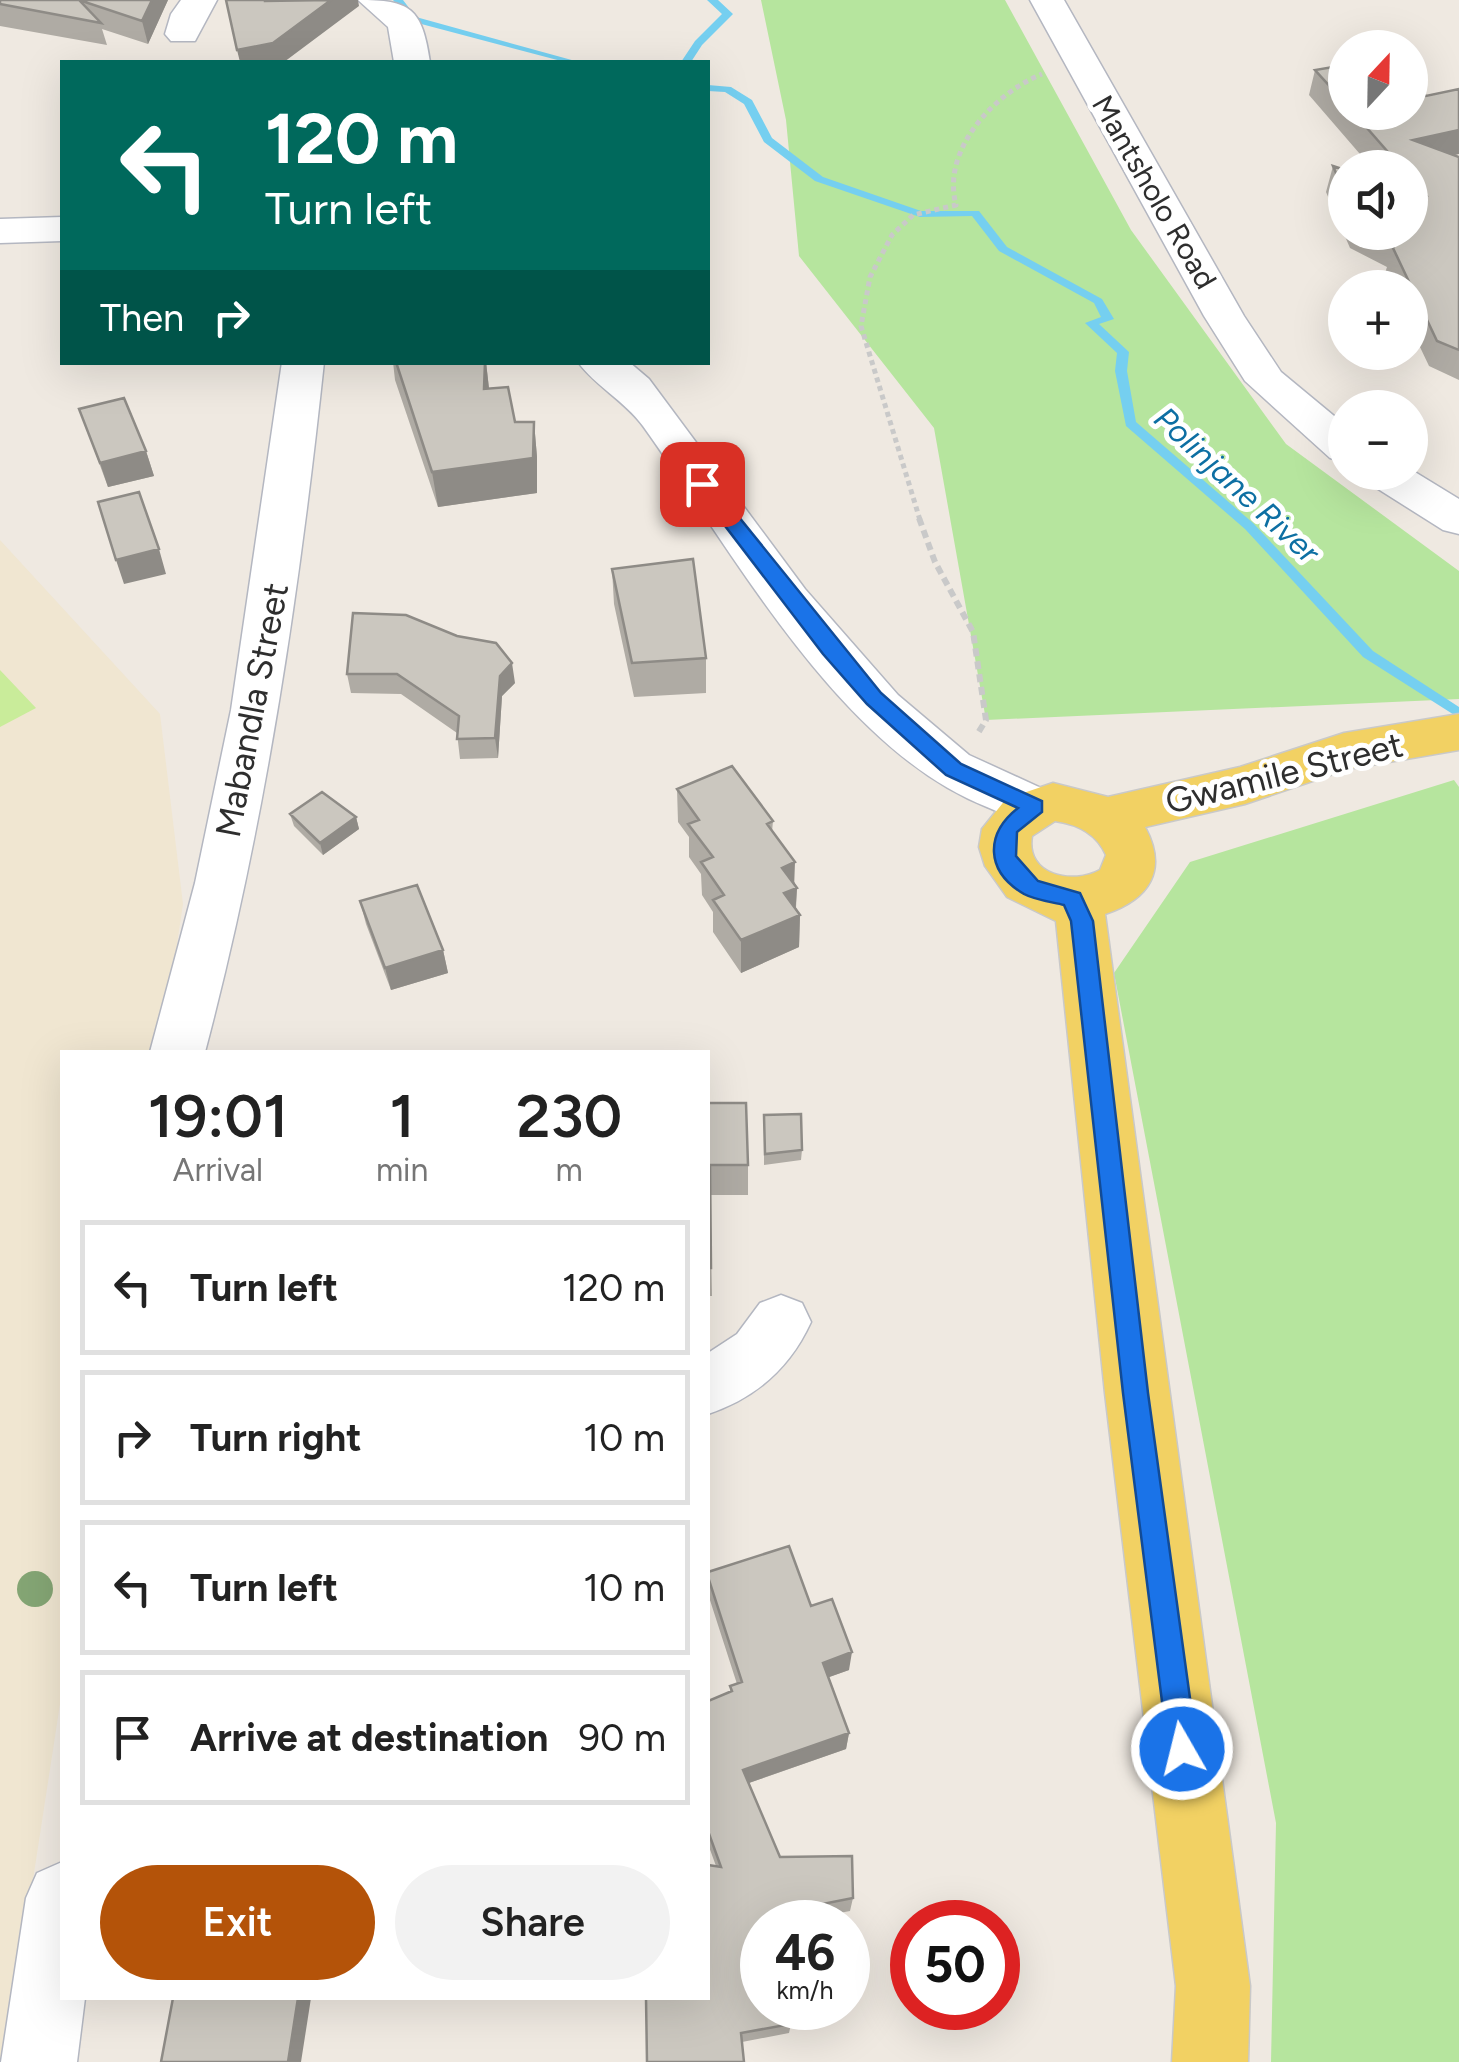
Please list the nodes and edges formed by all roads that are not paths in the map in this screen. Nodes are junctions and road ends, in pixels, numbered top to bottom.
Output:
1 (200, 0) edge
2 (374, 0) edge
3 (1047, 0) edge
4 (184, 34) dead end
5 (412, 60) edge
6 (0, 230) edge
7 (60, 230) edge
8 (303, 365) edge
9 (604, 365) edge
10 (1266, 381) junction
11 (1328, 416) edge
12 (1328, 434) edge
13 (1428, 480) edge
14 (1425, 490) edge
15 (1453, 502) edge
16 (1459, 732) edge
17 (1034, 806) junction
18 (1108, 816) junction
19 (1072, 899) junction
20 (179, 1050) edge
21 (781, 1322) dead end
22 (710, 1385) edge
23 (60, 1912) edge
24 (39, 2062) edge
25 (1210, 2062) edge

1 - 4 street
2 - 5 street
3 - 10 street, Mantsholo Road
6 - 7 street
8 - 20 street, Mabandla Street
9 - 17 street
10 - 11 street
10 - 12 street, Mantsholo Road
13 - 15 street
14 - 15 street
16 - 18 main road, Gwamile Street
17 - 18 main road
17 - 19 main road
18 - 19 main road
19 - 25 main road
21 - 22 street
23 - 24 street

